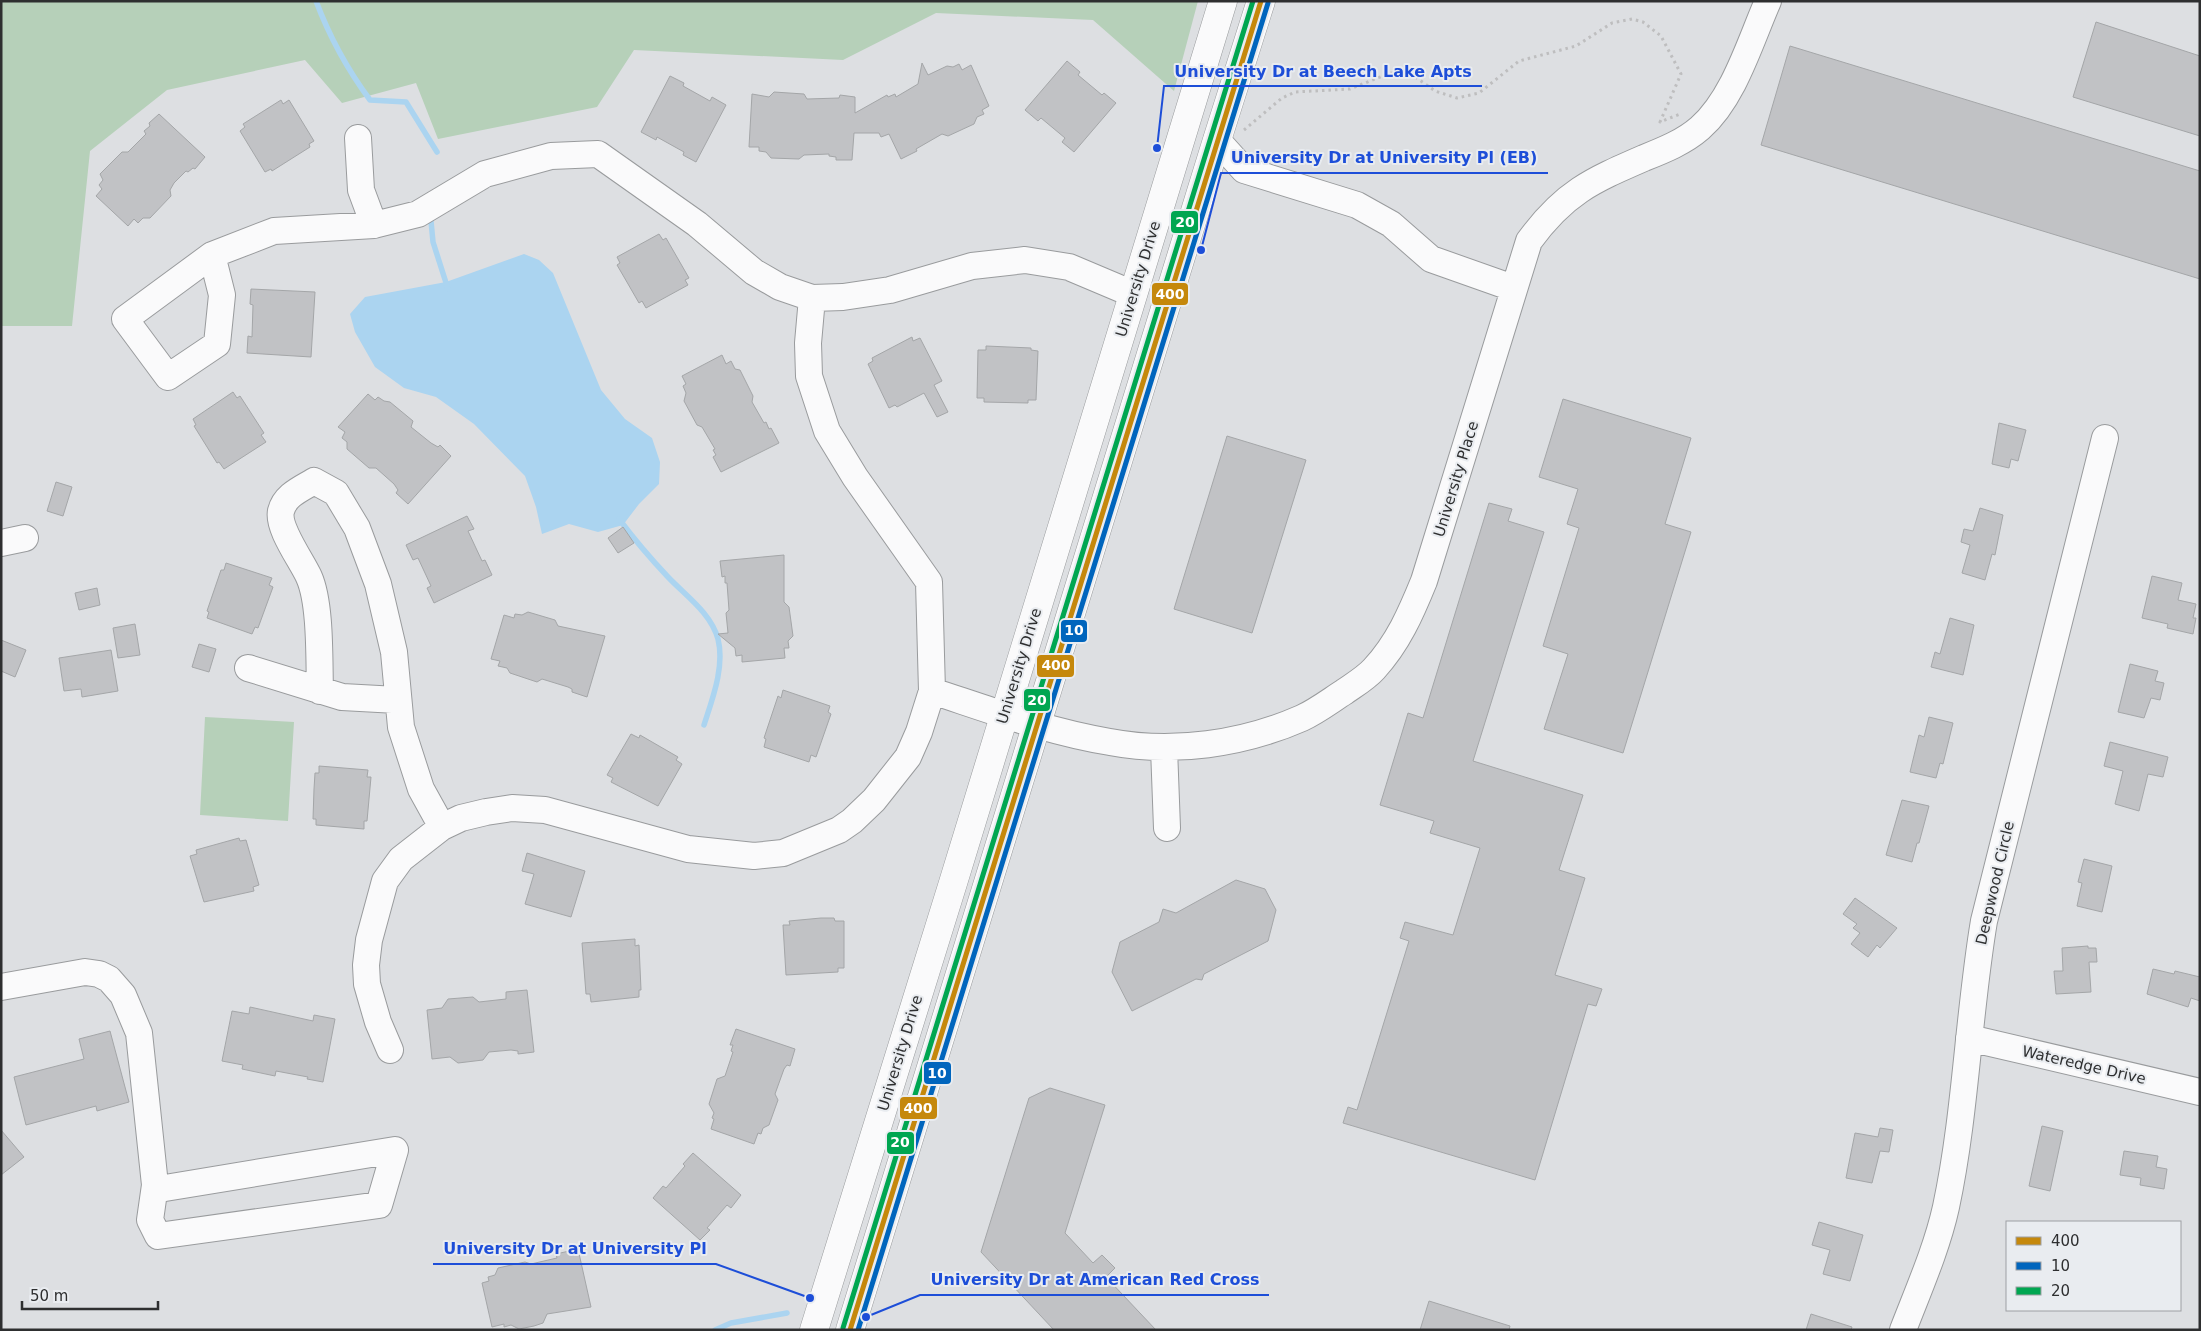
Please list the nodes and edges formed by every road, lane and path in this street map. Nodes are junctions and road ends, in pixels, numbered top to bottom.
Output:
1 (1223, 1) edge
2 (1262, 1) edge
3 (1768, 1) edge
4 (1687, 109) dead end
5 (1228, 137) junction
6 (358, 138) dead end
7 (1244, 170) junction
8 (1204, 180) junction
9 (374, 225) junction
10 (212, 255) junction
11 (1513, 288) junction
12 (1133, 294) junction
13 (812, 298) junction
14 (2106, 438) dead end
15 (248, 668) dead end
16 (320, 691) junction
17 (932, 691) junction
18 (397, 700) junction
19 (1004, 714) junction
20 (1038, 724) junction
21 (1164, 748) junction
22 (442, 827) junction
23 (1166, 828) dead end
24 (1, 987) edge
25 (1969, 1038) junction
26 (390, 1050) dead end
27 (2200, 1092) edge
28 (155, 1184) junction
29 (814, 1330) edge
30 (850, 1330) edge
31 (1904, 1330) edge

1 - 12 main road, University Drive
2 - 5 main road
3 - 11 street, University Place
4 - 5 path
5 - 7 street
5 - 8 main road
6 - 9 street
7 - 8 street
7 - 11 street
8 - 20 main road
9 - 10 street
9 - 13 street
10 - 10 street
11 - 21 street, University Place
12 - 13 street
12 - 19 main road, University Drive
13 - 17 street
14 - 25 street, Deepwood Circle
15 - 16 street
16 - 18 street
16 - 18 street
17 - 19 street, University Place
17 - 22 street
18 - 22 street
19 - 20 street, University Place
19 - 29 main road, University Drive
20 - 21 street, University Place
20 - 30 main road
21 - 23 street
22 - 26 street
24 - 28 street
25 - 27 street, Wateredge Drive
25 - 31 street, Deepwood Circle
28 - 28 street

